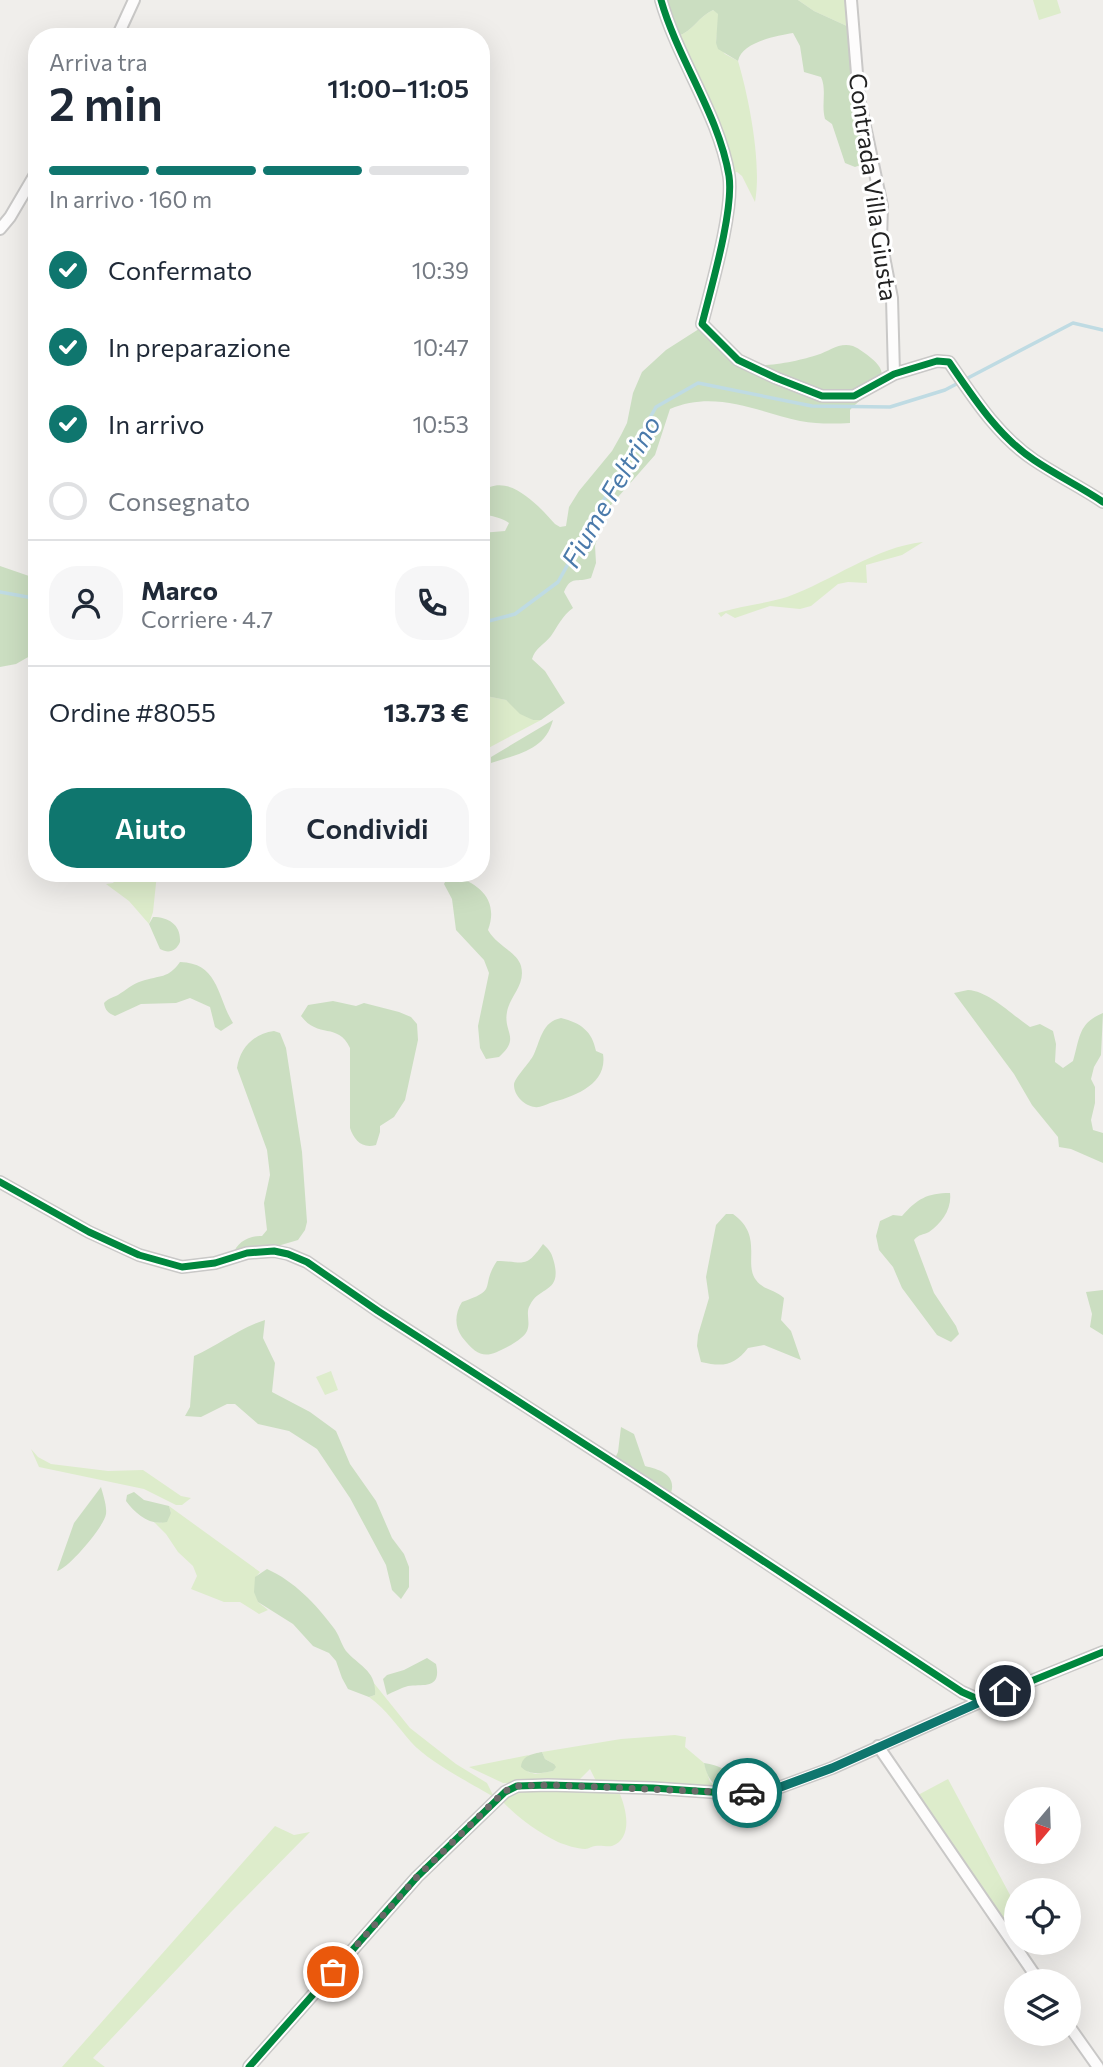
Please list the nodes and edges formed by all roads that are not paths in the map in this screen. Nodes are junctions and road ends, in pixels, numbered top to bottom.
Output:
1 (134, 0) edge
2 (661, 0) edge
3 (851, 0) edge
4 (121, 28) edge
5 (28, 186) edge
6 (0, 229) edge
7 (894, 373) junction
8 (1101, 497) edge
9 (0, 1182) edge
10 (1103, 1652) edge
11 (982, 1701) junction
12 (878, 1746) junction
13 (1031, 1969) edge
14 (1081, 2043) edge
15 (249, 2067) edge
16 (1098, 2067) edge

1 - 4 street
2 - 7 street
3 - 7 street, Contrada Villa Giusta
5 - 6 street
7 - 8 street
9 - 11 street
10 - 11 street
11 - 12 street
12 - 13 street
12 - 15 street
14 - 16 street

